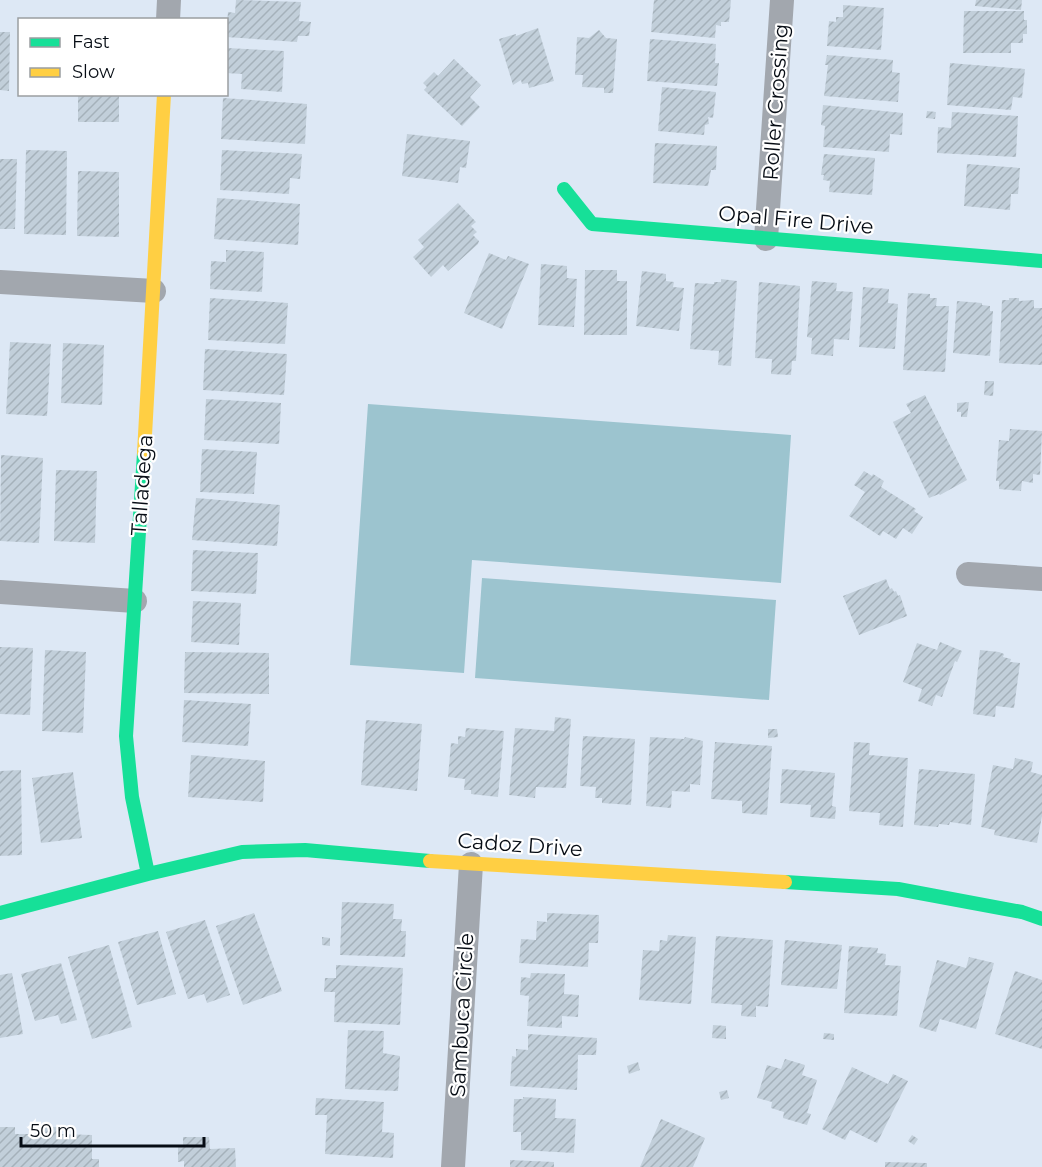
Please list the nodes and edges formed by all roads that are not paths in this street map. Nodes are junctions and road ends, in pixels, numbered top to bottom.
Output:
1 (169, 0) edge
2 (782, 0) edge
3 (168, 18) edge
4 (164, 96) edge
5 (564, 189) dead end
6 (766, 239) junction
7 (1042, 261) edge
8 (0, 282) edge
9 (154, 291) junction
10 (968, 574) dead end
11 (1042, 579) edge
12 (0, 592) edge
13 (135, 601) junction
14 (471, 864) junction
15 (148, 874) junction
16 (0, 913) edge
17 (1042, 919) edge
18 (453, 1167) edge

1 - 3 street
2 - 6 street, Roller Crossing
4 - 9 street, Talladega
5 - 6 street, Opal Fire Drive
6 - 7 street, Opal Fire Drive
8 - 9 street
9 - 13 street, Talladega
10 - 11 street
12 - 13 street
13 - 15 street, Talladega
14 - 15 street, Cadoz Drive
14 - 17 street, Cadoz Drive
14 - 18 street, Sambuca Circle
15 - 16 street, Cadoz Drive

